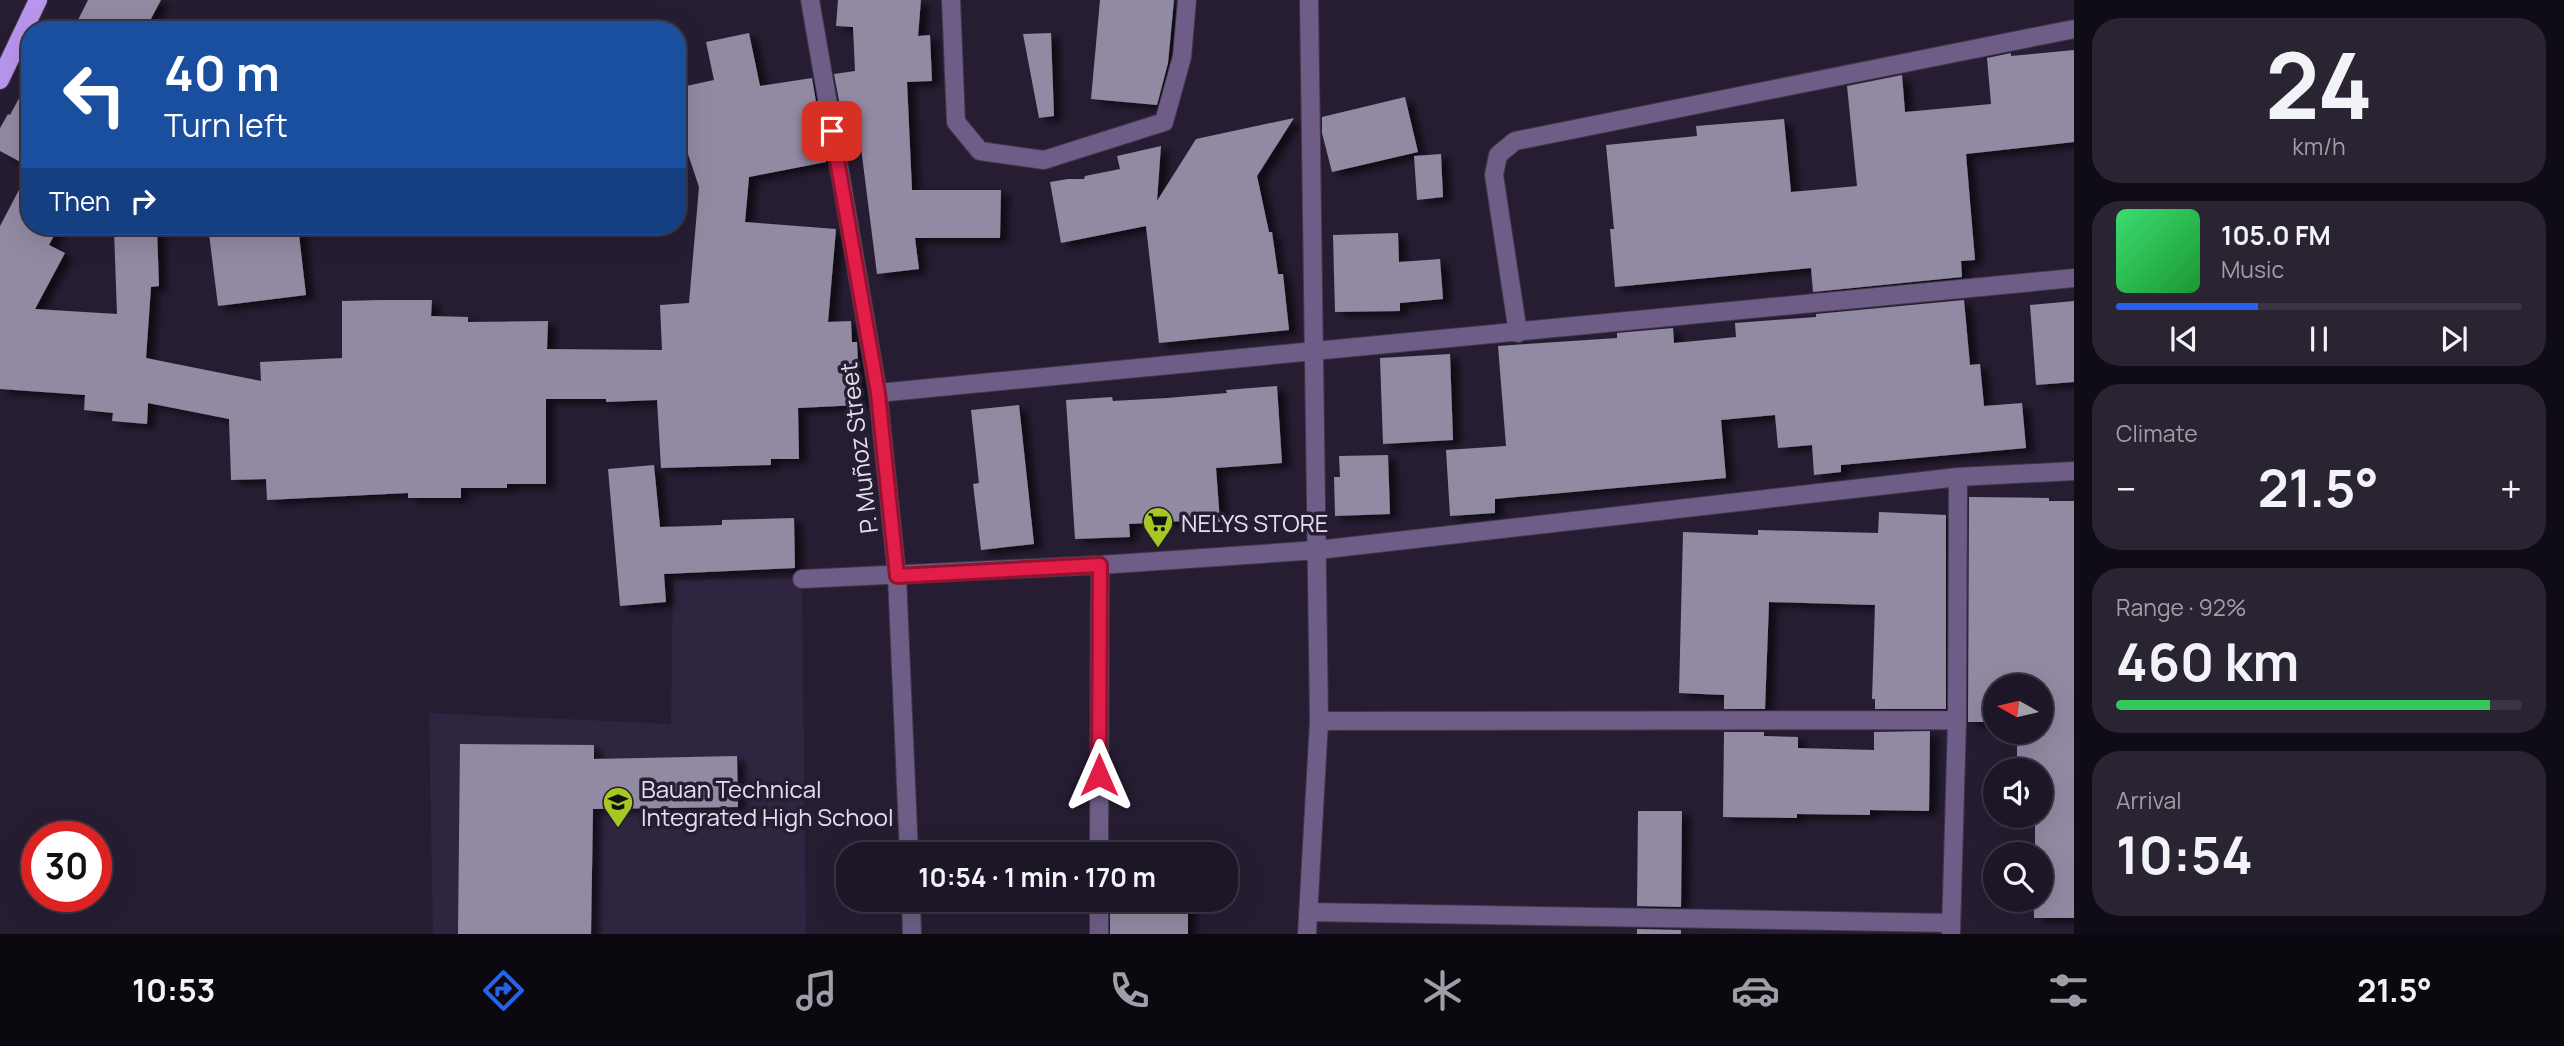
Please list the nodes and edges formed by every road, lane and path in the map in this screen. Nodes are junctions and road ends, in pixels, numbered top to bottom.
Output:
1 (38, 0) edge
2 (810, 0) edge
3 (951, 0) edge
4 (1187, 0) edge
5 (1309, 0) edge
6 (28, 21) edge
7 (2074, 29) edge
8 (21, 36) edge
9 (0, 80) edge
10 (2074, 278) edge
11 (1518, 333) junction
12 (1312, 351) junction
13 (878, 393) junction
14 (2074, 471) edge
15 (1958, 477) junction
16 (1318, 550) junction
17 (1100, 565) junction
18 (897, 576) junction
19 (802, 579) dead end
20 (1957, 720) junction
21 (1319, 721) junction
22 (908, 842) edge
23 (1099, 842) edge
24 (911, 912) edge
25 (1099, 912) edge
26 (1308, 912) junction
27 (1951, 928) edge
28 (912, 934) edge
29 (1099, 934) edge
30 (1307, 934) edge

1 - 6 main road
2 - 13 street, P. Muñoz Street
3 - 4 street
5 - 12 street
7 - 11 street
8 - 9 main road
10 - 11 street
11 - 12 street
12 - 13 street
12 - 16 street
13 - 18 street, P. Muñoz Street
14 - 15 street
15 - 16 street
15 - 20 street
16 - 17 street
16 - 21 street
17 - 18 street
17 - 23 street
18 - 19 street
18 - 22 street, P. Muñoz Street
20 - 21 street
20 - 27 street
21 - 26 street
24 - 28 street
25 - 29 street
26 - 27 street
26 - 30 street

